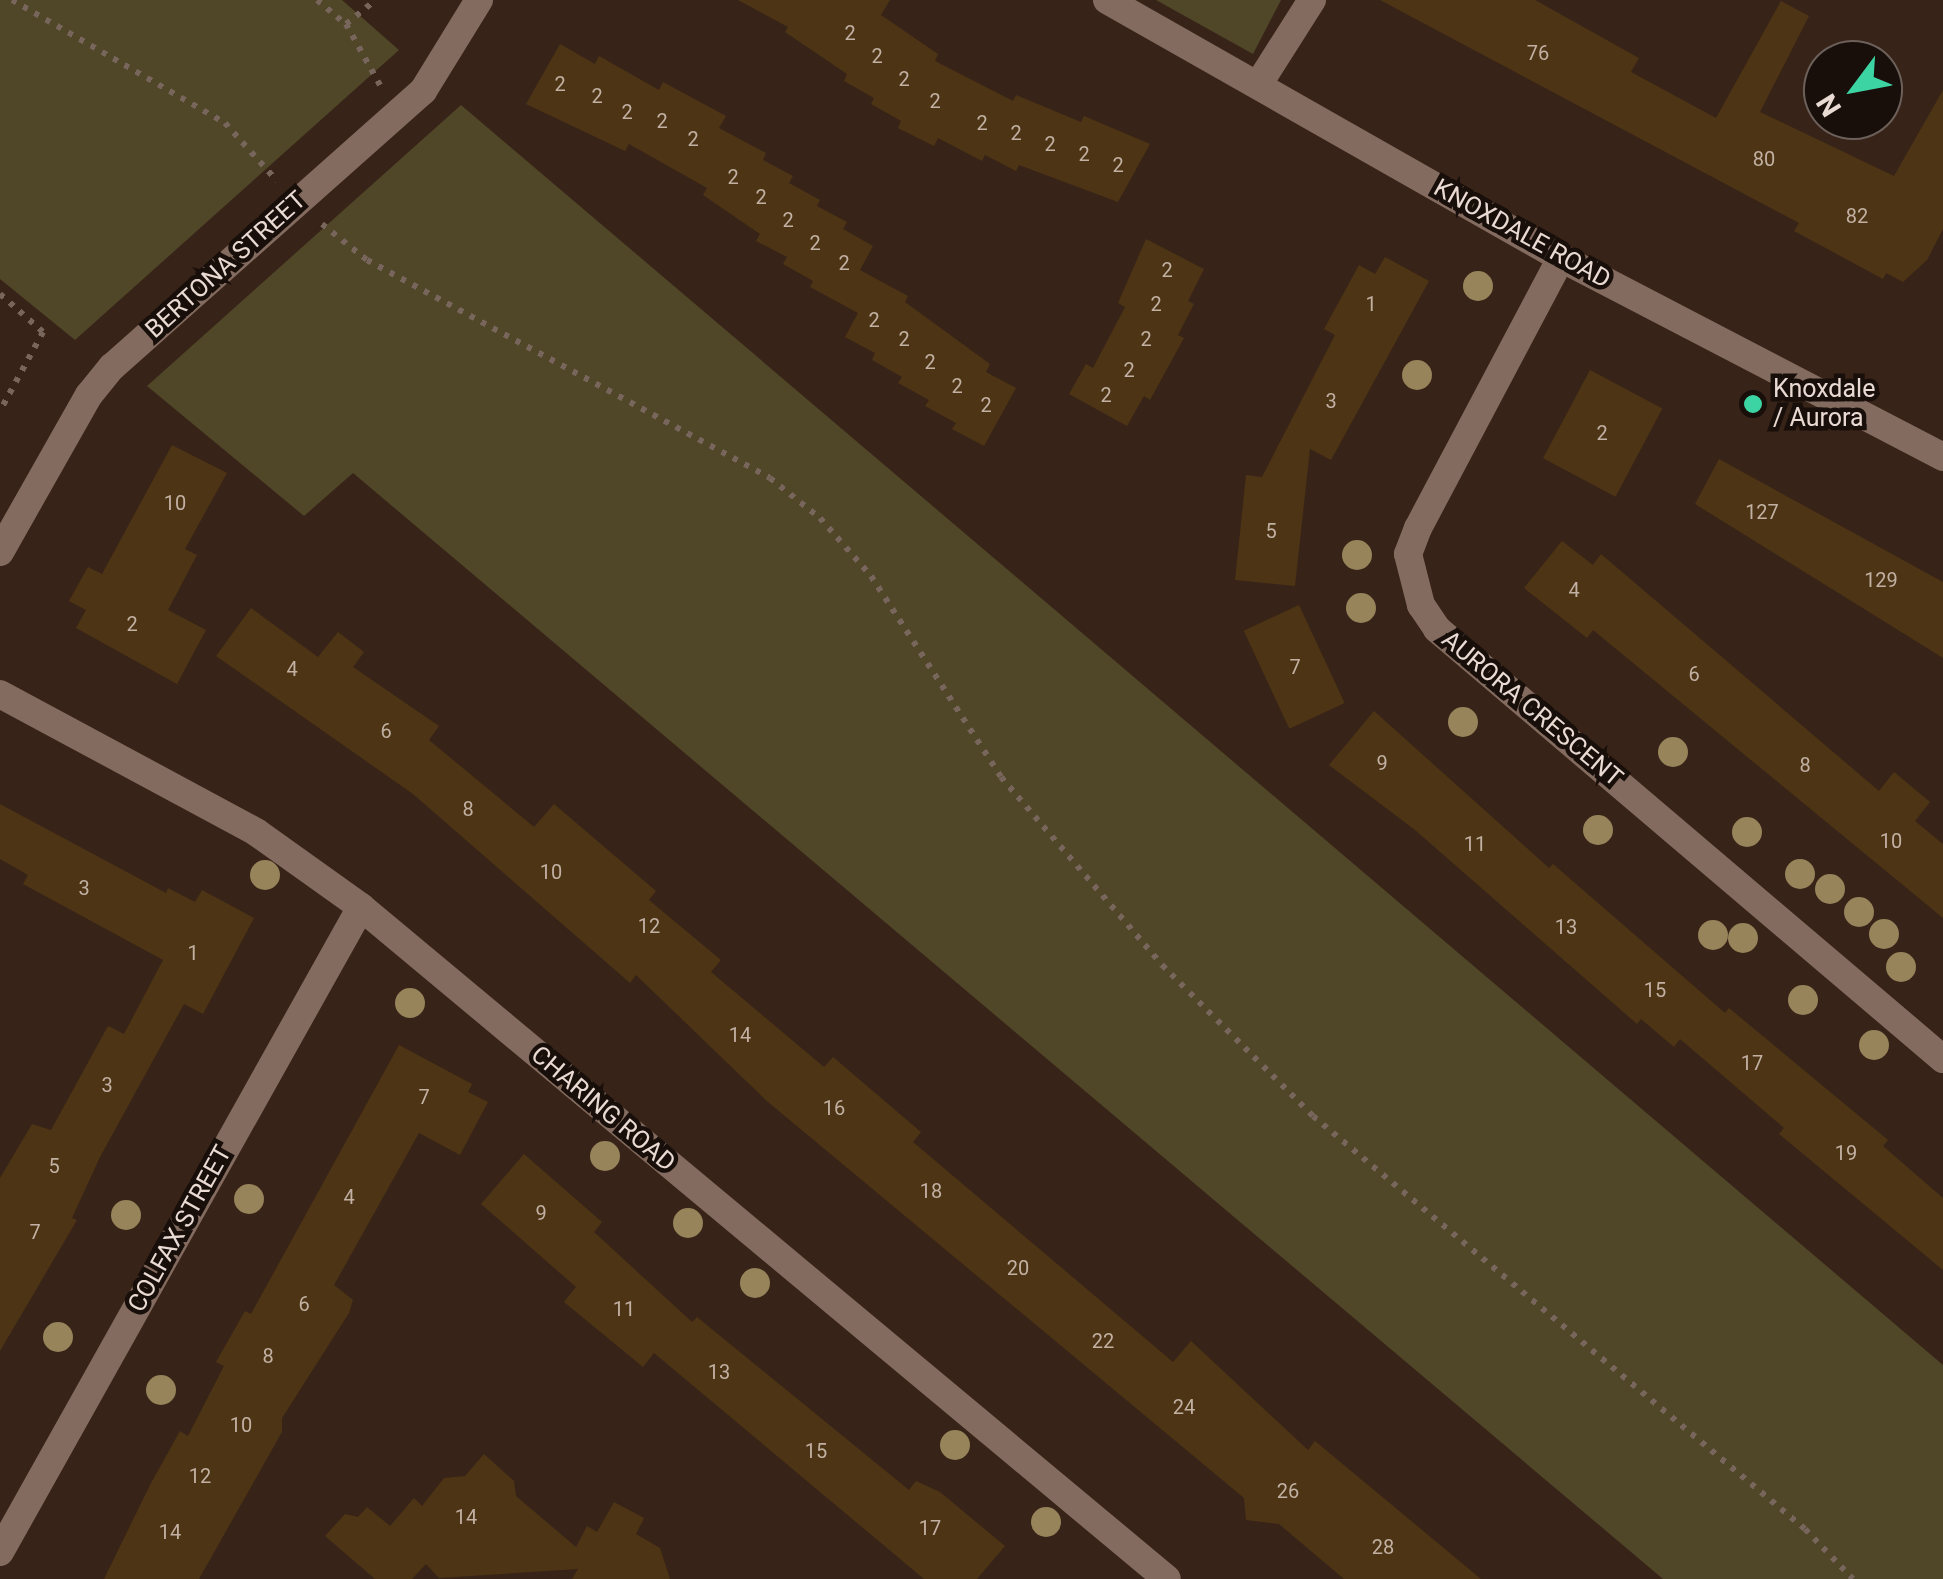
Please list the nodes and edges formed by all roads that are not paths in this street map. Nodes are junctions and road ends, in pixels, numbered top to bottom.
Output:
1 (479, 0) edge
2 (1107, 0) edge
3 (1312, 0) edge
4 (1258, 85) junction
5 (1561, 258) junction
6 (1939, 447) edge
7 (0, 552) edge
8 (0, 694) edge
9 (360, 907) junction
10 (1943, 1059) edge
11 (0, 1552) edge
12 (1167, 1579) edge

1 - 7 street, BERTONA STREET
2 - 4 street, KNOXDALE ROAD
3 - 4 street
4 - 5 street, KNOXDALE ROAD
5 - 6 street, KNOXDALE ROAD
5 - 10 street, AURORA CRESCENT
8 - 9 street, CHARING ROAD
9 - 11 street, COLFAX STREET
9 - 12 street, CHARING ROAD

